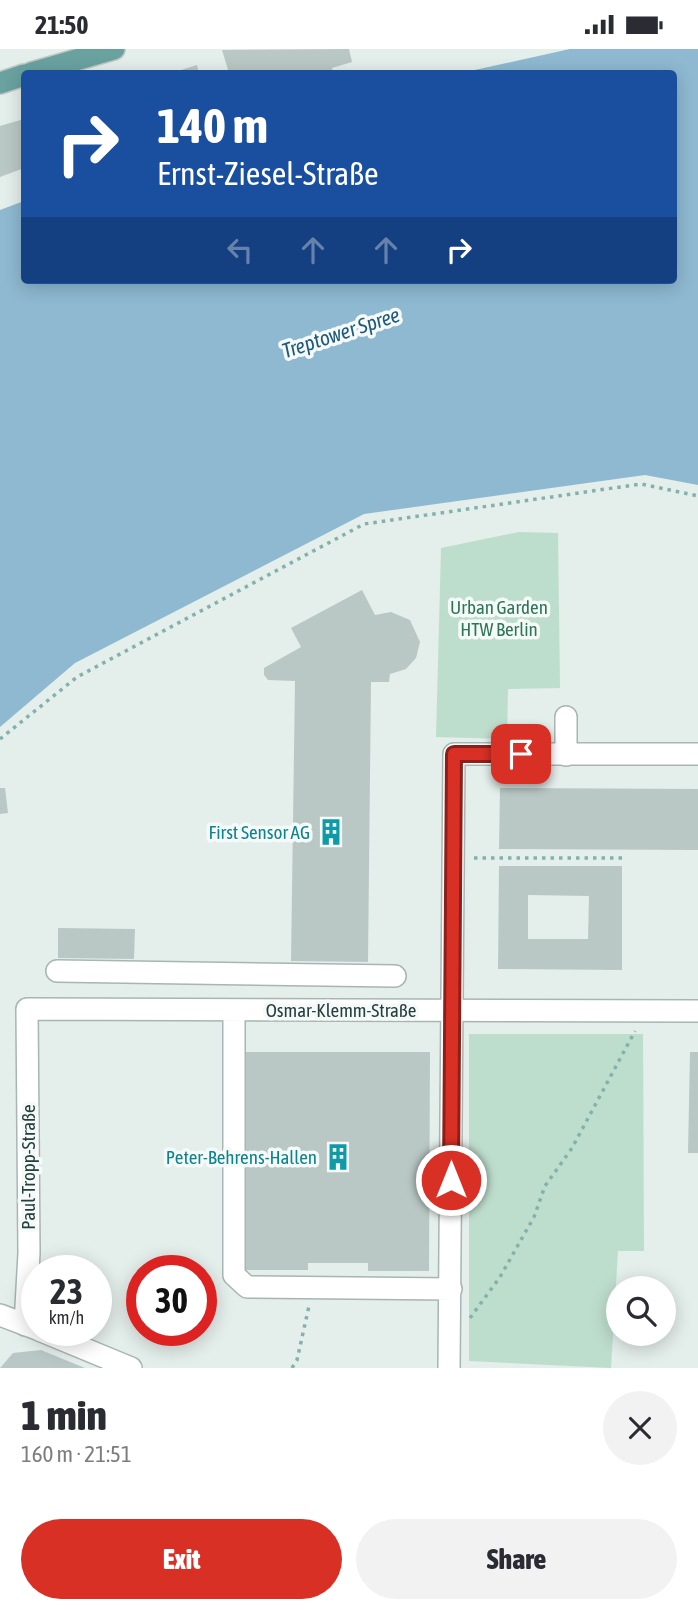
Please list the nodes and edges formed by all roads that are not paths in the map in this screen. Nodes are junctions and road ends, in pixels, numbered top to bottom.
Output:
1 (114, 49) edge
2 (41, 70) edge
3 (21, 76) edge
4 (0, 83) edge
5 (566, 717) dead end
6 (698, 754) edge
7 (566, 755) junction
8 (57, 971) dead end
9 (395, 976) dead end
10 (27, 1009) joint
11 (234, 1010) junction
12 (451, 1011) junction
13 (698, 1011) edge
14 (29, 1255) edge
15 (451, 1289) junction
16 (0, 1315) edge
17 (21, 1323) edge
18 (77, 1346) edge
19 (131, 1368) edge
20 (449, 1368) edge

1 - 2 main road
3 - 4 main road
5 - 7 street
6 - 7 street
7 - 12 street
8 - 9 street
10 - 11 street, Osmar-Klemm-Straße
10 - 14 street, Paul-Tropp-Straße
11 - 12 street, Osmar-Klemm-Straße
11 - 15 street
12 - 13 street, Osmar-Klemm-Straße
12 - 15 street
15 - 20 street
16 - 17 street
18 - 19 street

